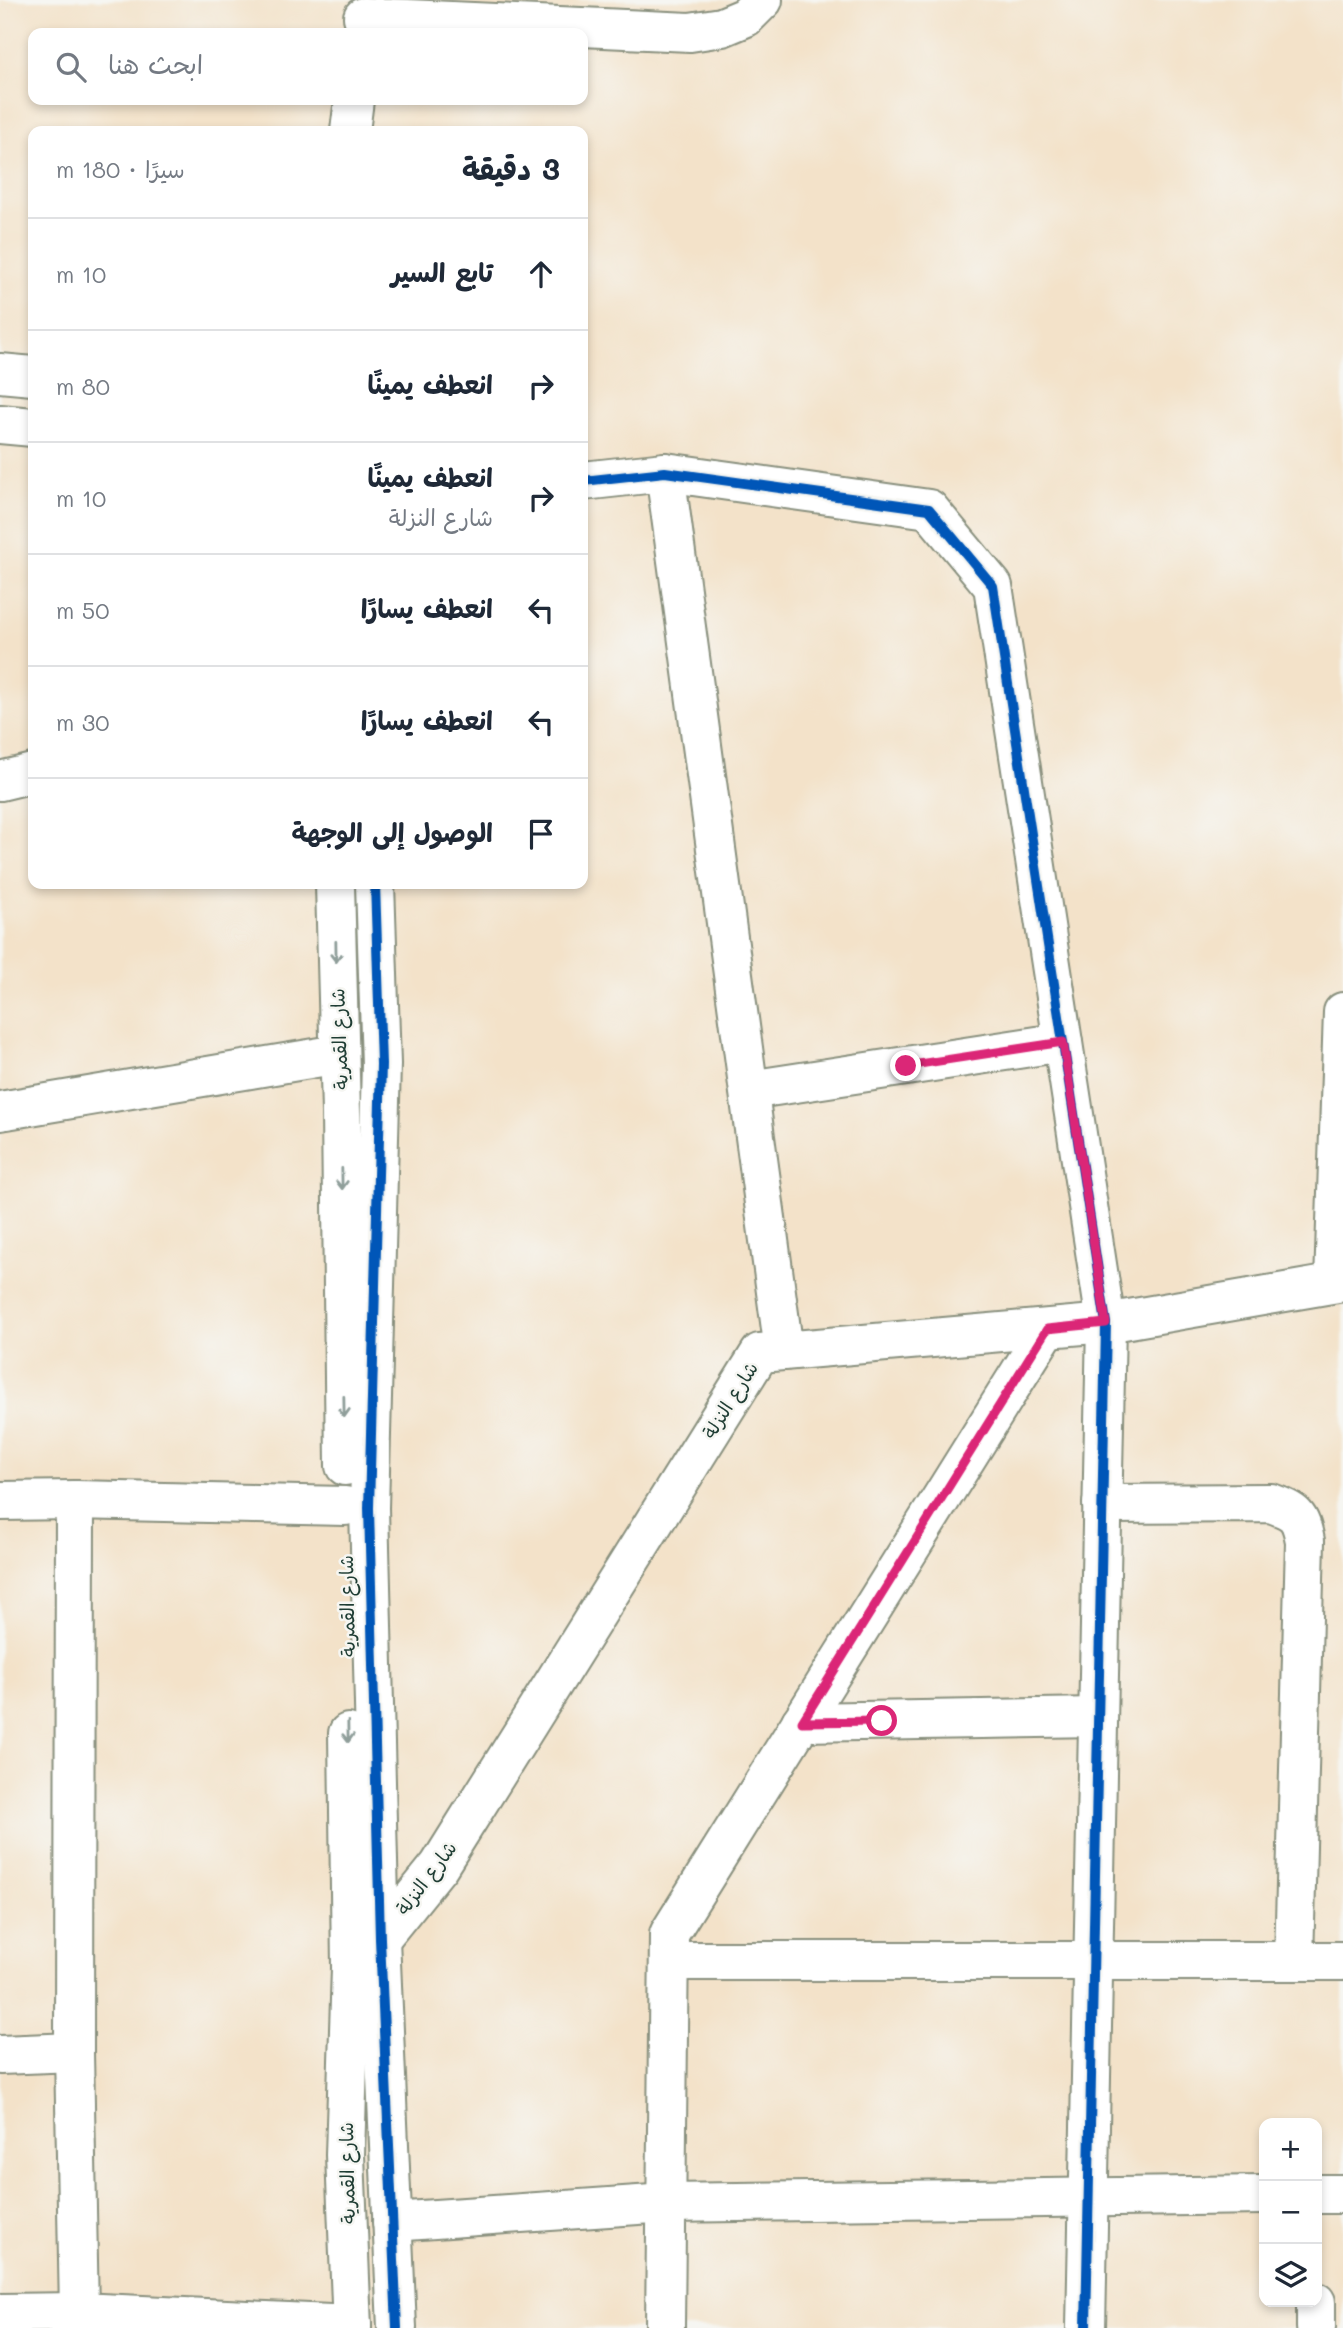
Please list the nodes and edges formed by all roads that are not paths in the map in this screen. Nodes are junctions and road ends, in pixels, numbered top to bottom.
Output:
1 (762, 0) edge
2 (363, 17) edge
3 (353, 105) edge
4 (351, 126) edge
5 (0, 373) edge
6 (28, 376) edge
7 (0, 424) edge
8 (28, 427) edge
9 (665, 472) junction
10 (588, 480) edge
11 (28, 774) edge
12 (0, 781) edge
13 (335, 889) edge
14 (375, 889) edge
15 (1343, 1012) edge
16 (1063, 1042) junction
17 (338, 1054) junction
18 (1342, 1064) edge
19 (749, 1090) junction
20 (0, 1111) edge
21 (1338, 1283) edge
22 (1106, 1323) junction
23 (1047, 1329) junction
24 (784, 1351) junction
25 (75, 1500) junction
26 (0, 1501) edge
27 (1102, 1504) junction
28 (345, 1506) junction
29 (1098, 1717) junction
30 (802, 1722) junction
31 (380, 1939) junction
32 (669, 1961) junction
33 (1093, 1961) junction
34 (1294, 1961) junction
35 (1343, 1961) edge
36 (74, 2052) junction
37 (0, 2055) edge
38 (1322, 2194) edge
39 (1343, 2194) edge
40 (1259, 2195) edge
41 (1088, 2197) junction
42 (667, 2203) junction
43 (392, 2222) junction
44 (1316, 2307) edge
45 (79, 2312) junction
46 (0, 2313) edge
47 (352, 2327) edge
48 (397, 2328) edge
49 (666, 2328) edge
50 (1086, 2328) edge
51 (1316, 2328) edge

1 - 2 street
3 - 4 street
5 - 6 street
7 - 8 street
9 - 10 street
9 - 16 street
9 - 19 street
11 - 12 street
13 -> 17 street, شارع القمرية
14 - 31 street
15 - 18 street
16 - 19 street
16 - 22 street
17 - 20 street
17 -> 28 street, شارع القمرية
18 - 21 street
19 - 24 street
21 - 22 street, شارع النزلة
22 - 23 street, شارع النزلة
22 - 27 street
23 - 24 street, شارع النزلة
23 - 30 street
24 - 31 street, شارع النزلة
25 - 26 street
25 - 28 street
25 - 36 street
27 - 29 street
27 - 34 street
28 -> 47 street, شارع القمرية
29 - 30 street
29 - 33 street
30 - 32 street
31 - 43 street
32 - 33 street
32 - 42 street
33 - 34 street
33 - 41 street
34 - 35 street
36 - 37 street
36 - 45 street
38 - 39 street
40 - 41 street
41 - 42 street
41 - 50 street
42 - 43 street
42 - 49 street
43 - 48 street
44 - 51 street
45 - 46 street
45 - 47 street

